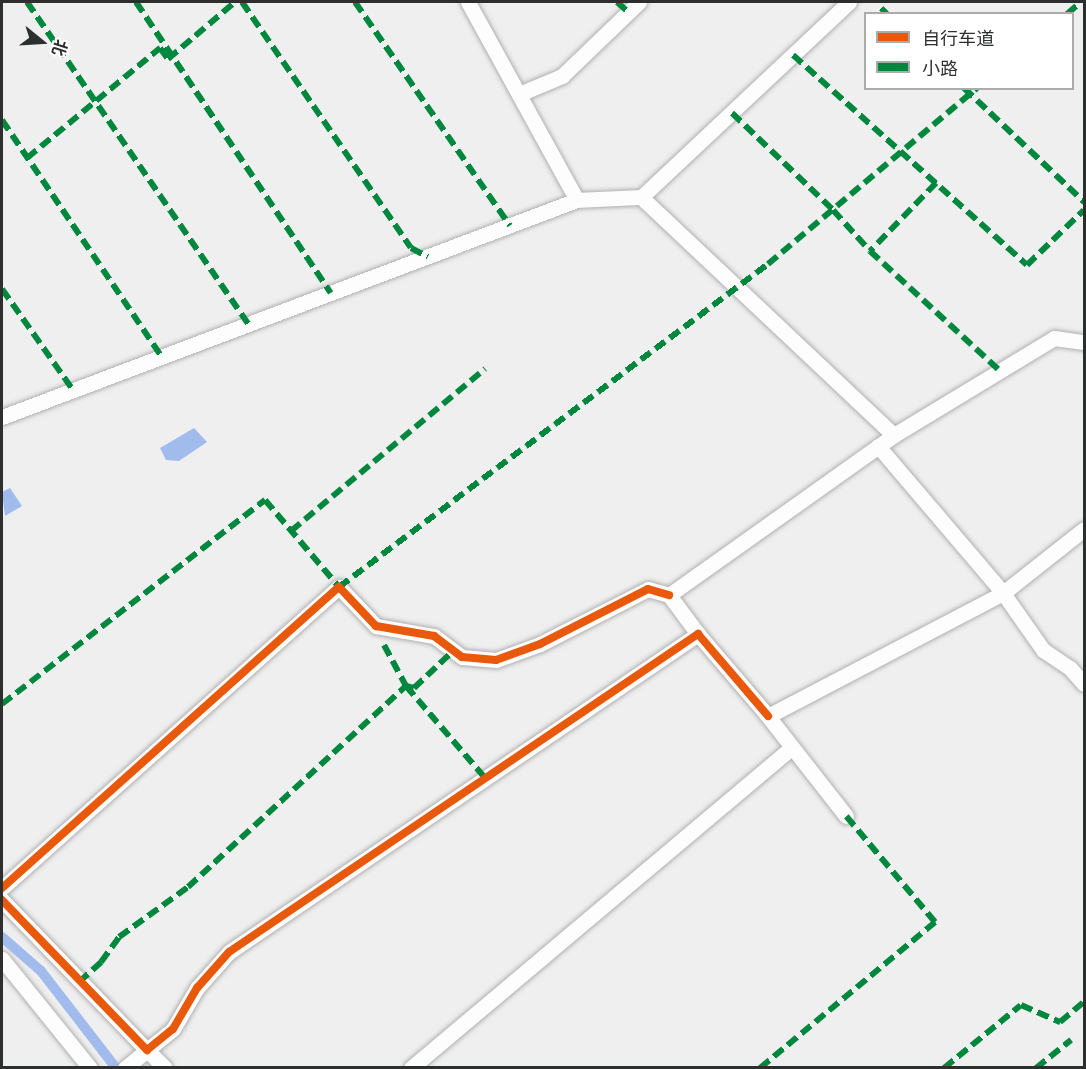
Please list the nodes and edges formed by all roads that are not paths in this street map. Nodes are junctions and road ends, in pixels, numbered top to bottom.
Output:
1 (468, 2) edge
2 (639, 2) edge
3 (849, 2) edge
4 (519, 94) junction
5 (640, 197) junction
6 (577, 200) junction
7 (1084, 342) edge
8 (2, 417) edge
9 (894, 435) junction
10 (878, 446) junction
11 (1084, 529) edge
12 (1003, 593) junction
13 (669, 595) junction
14 (698, 634) junction
15 (1084, 684) edge
16 (768, 716) junction
17 (792, 747) junction
18 (846, 816) dead end
19 (2, 888) edge
20 (2, 900) edge
21 (2, 959) edge
22 (147, 1050) junction
23 (90, 1068) edge
24 (125, 1068) edge
25 (165, 1068) edge
26 (411, 1068) edge

1 - 4 street
2 - 4 street
3 - 5 street
4 - 6 street
5 - 6 street
5 - 9 street
6 - 8 street
7 - 9 street
9 - 10 street
10 - 12 street
10 - 13 street
11 - 12 street
12 - 15 street
12 - 16 street
13 - 14 street
13 - 19 street
14 - 16 street
14 - 22 street
16 - 17 street
17 - 18 street
17 - 26 street
20 - 22 street
21 - 23 street
22 - 24 street
22 - 25 street

